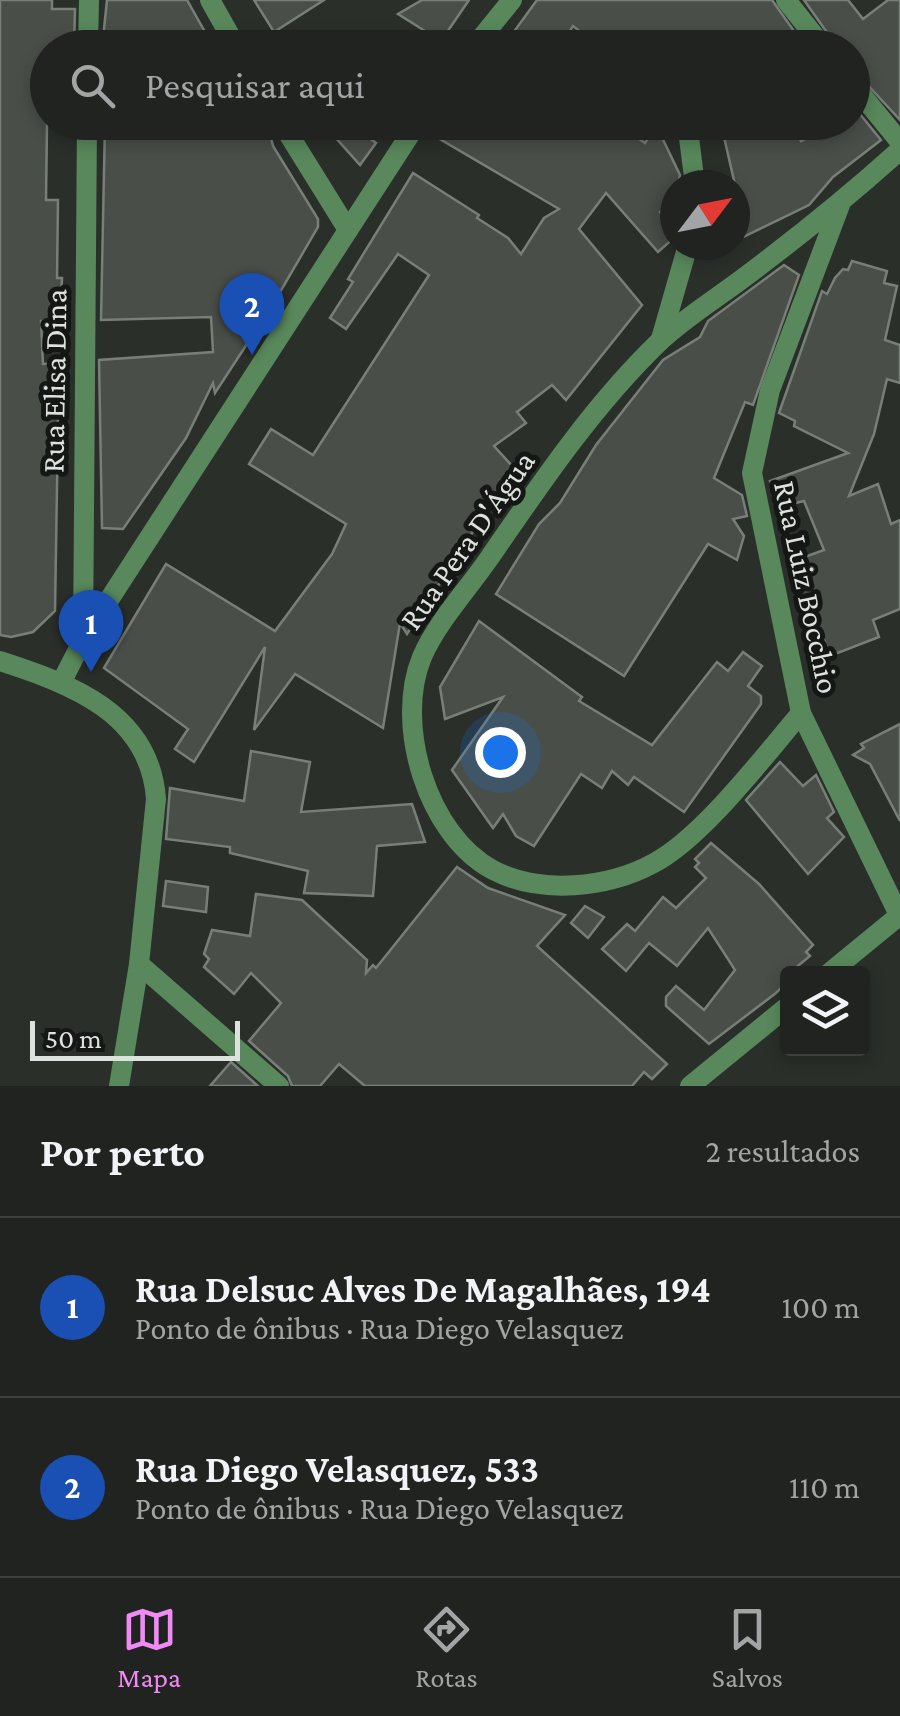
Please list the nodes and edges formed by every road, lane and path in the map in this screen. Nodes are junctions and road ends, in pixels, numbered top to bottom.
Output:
1 (89, 0) edge
2 (210, 0) edge
3 (512, 0) edge
4 (786, 0) edge
5 (88, 30) edge
6 (227, 30) edge
7 (488, 30) edge
8 (810, 30) edge
9 (870, 104) edge
10 (88, 140) edge
11 (292, 140) edge
12 (406, 140) edge
13 (689, 140) edge
14 (900, 142) edge
15 (900, 150) edge
16 (692, 170) edge
17 (840, 204) junction
18 (348, 230) junction
19 (684, 260) edge
20 (661, 340) junction
21 (83, 640) junction
22 (0, 660) edge
23 (62, 681) junction
24 (802, 713) junction
25 (900, 915) edge
26 (139, 964) junction
27 (838, 966) edge
28 (780, 1013) edge
29 (118, 1086) edge
30 (279, 1086) edge
31 (690, 1086) edge

1 - 5 street
2 - 6 street
3 - 7 street
4 - 8 street
9 - 14 street
10 - 21 street, Rua Elisa Dina
11 - 18 street
12 - 18 street
13 - 16 street
15 - 17 street, Rua Pera D'Água
17 - 20 street, Rua Pera D'Água
17 - 24 street, Rua Luiz Bocchio
18 - 21 street
19 - 20 street
20 - 24 street, Rua Pera D'Água
21 - 23 street
22 - 23 street
23 - 26 street
24 - 25 street, Rua Luiz Bocchio
25 - 27 street
26 - 29 street
26 - 30 street
28 - 31 street

